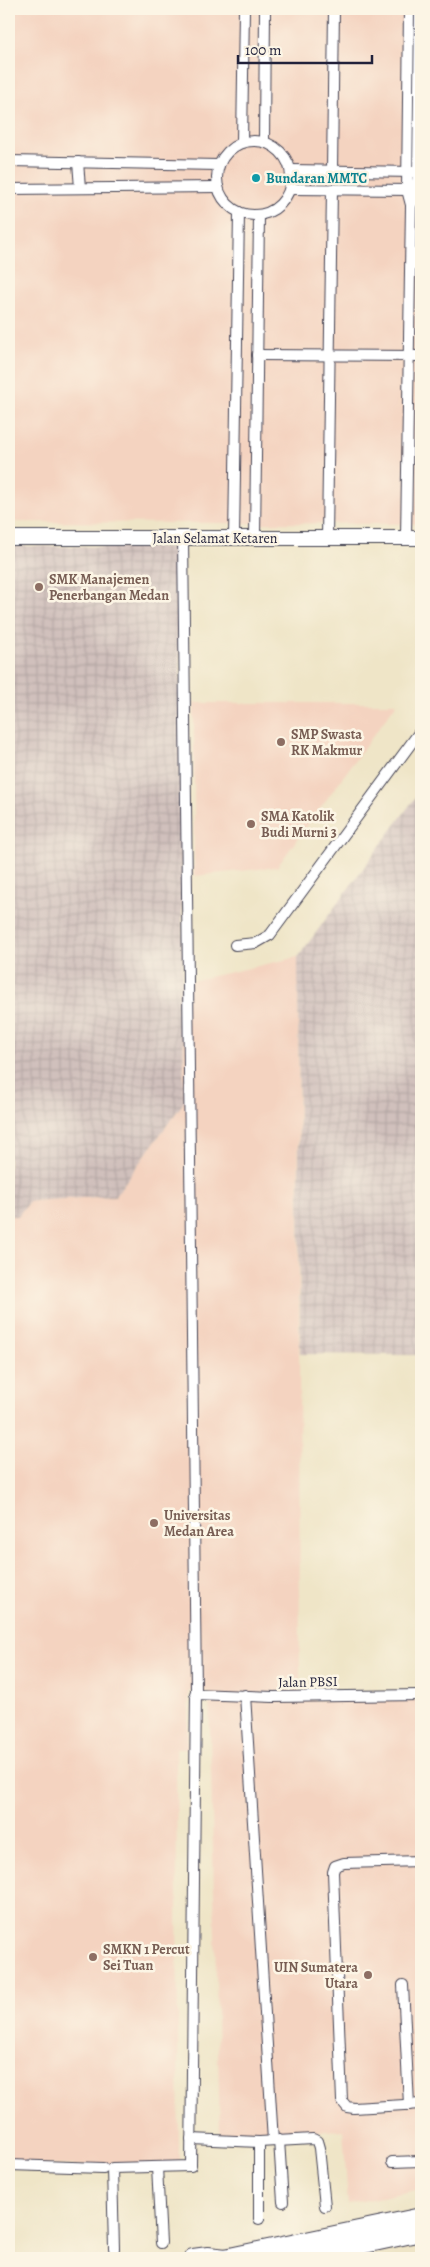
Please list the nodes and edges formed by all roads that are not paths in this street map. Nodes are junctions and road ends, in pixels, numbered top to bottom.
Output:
1 (244, 9) edge
2 (265, 9) edge
3 (334, 9) edge
4 (409, 9) edge
5 (420, 9) edge
6 (242, 142) junction
7 (264, 142) junction
8 (9, 161) edge
9 (78, 162) junction
10 (218, 165) junction
11 (290, 170) junction
12 (332, 171) junction
13 (408, 172) junction
14 (420, 172) edge
15 (218, 186) junction
16 (80, 188) junction
17 (290, 188) junction
18 (9, 189) edge
19 (332, 189) junction
20 (415, 190) edge
21 (239, 212) junction
22 (259, 215) junction
23 (257, 355) junction
24 (330, 356) junction
25 (409, 356) junction
26 (421, 356) edge
27 (9, 538) edge
28 (183, 538) junction
29 (234, 538) junction
30 (255, 538) junction
31 (327, 538) junction
32 (406, 538) junction
33 (421, 538) edge
34 (421, 730) edge
35 (235, 945) dead end
36 (195, 1694) junction
37 (245, 1695) junction
38 (421, 1695) edge
39 (421, 1861) edge
40 (403, 1985) dead end
41 (409, 2104) junction
42 (421, 2104) edge
43 (191, 2139) junction
44 (276, 2140) junction
45 (259, 2142) junction
46 (421, 2161) edge
47 (392, 2162) dead end
48 (9, 2165) edge
49 (103, 2168) dead end
50 (157, 2168) junction
51 (283, 2202) dead end
52 (326, 2206) dead end
53 (421, 2217) edge
54 (260, 2219) dead end
55 (421, 2232) edge
56 (161, 2243) dead end
57 (114, 2249) dead end
58 (193, 2258) edge
59 (225, 2258) edge
60 (299, 2258) edge

1 - 6 street
2 - 7 street
3 - 12 street
4 - 13 street
5 - 14 street
6 - 7 street
6 - 10 street
7 - 11 street
8 - 9 street
9 - 10 street
9 - 16 street
10 - 15 street
11 - 12 street
11 - 17 street
12 - 13 street
13 - 14 street
13 - 20 street
14 - 20 street
15 - 16 street
15 - 21 street
16 - 18 street
17 - 19 street
17 - 22 street
19 - 20 street
19 - 24 street
20 - 25 street
21 - 22 street
21 - 29 street
22 - 23 street
23 - 24 street
23 - 30 street
24 - 25 street
24 - 31 street
25 - 26 street
25 - 32 street
27 - 28 street, Jalan Selamat Ketaren
28 - 29 street, Jalan Selamat Ketaren
28 - 36 street
29 - 30 street, Jalan Selamat Ketaren
30 - 31 street, Jalan Selamat Ketaren
31 - 32 street, Jalan Selamat Ketaren
32 - 33 street, Jalan Selamat Ketaren
34 - 35 street
36 - 37 street, Jalan PBSI
36 - 43 street
37 - 38 street, Jalan PBSI
37 - 44 street
39 - 41 street
40 - 41 street
41 - 42 street
43 - 45 street
43 - 50 street
44 - 45 street
44 - 51 street
44 - 52 street
45 - 54 street
46 - 47 street
48 - 49 street
50 - 56 street
50 - 57 street
53 - 59 highway
55 - 60 highway
58 - 59 highway

